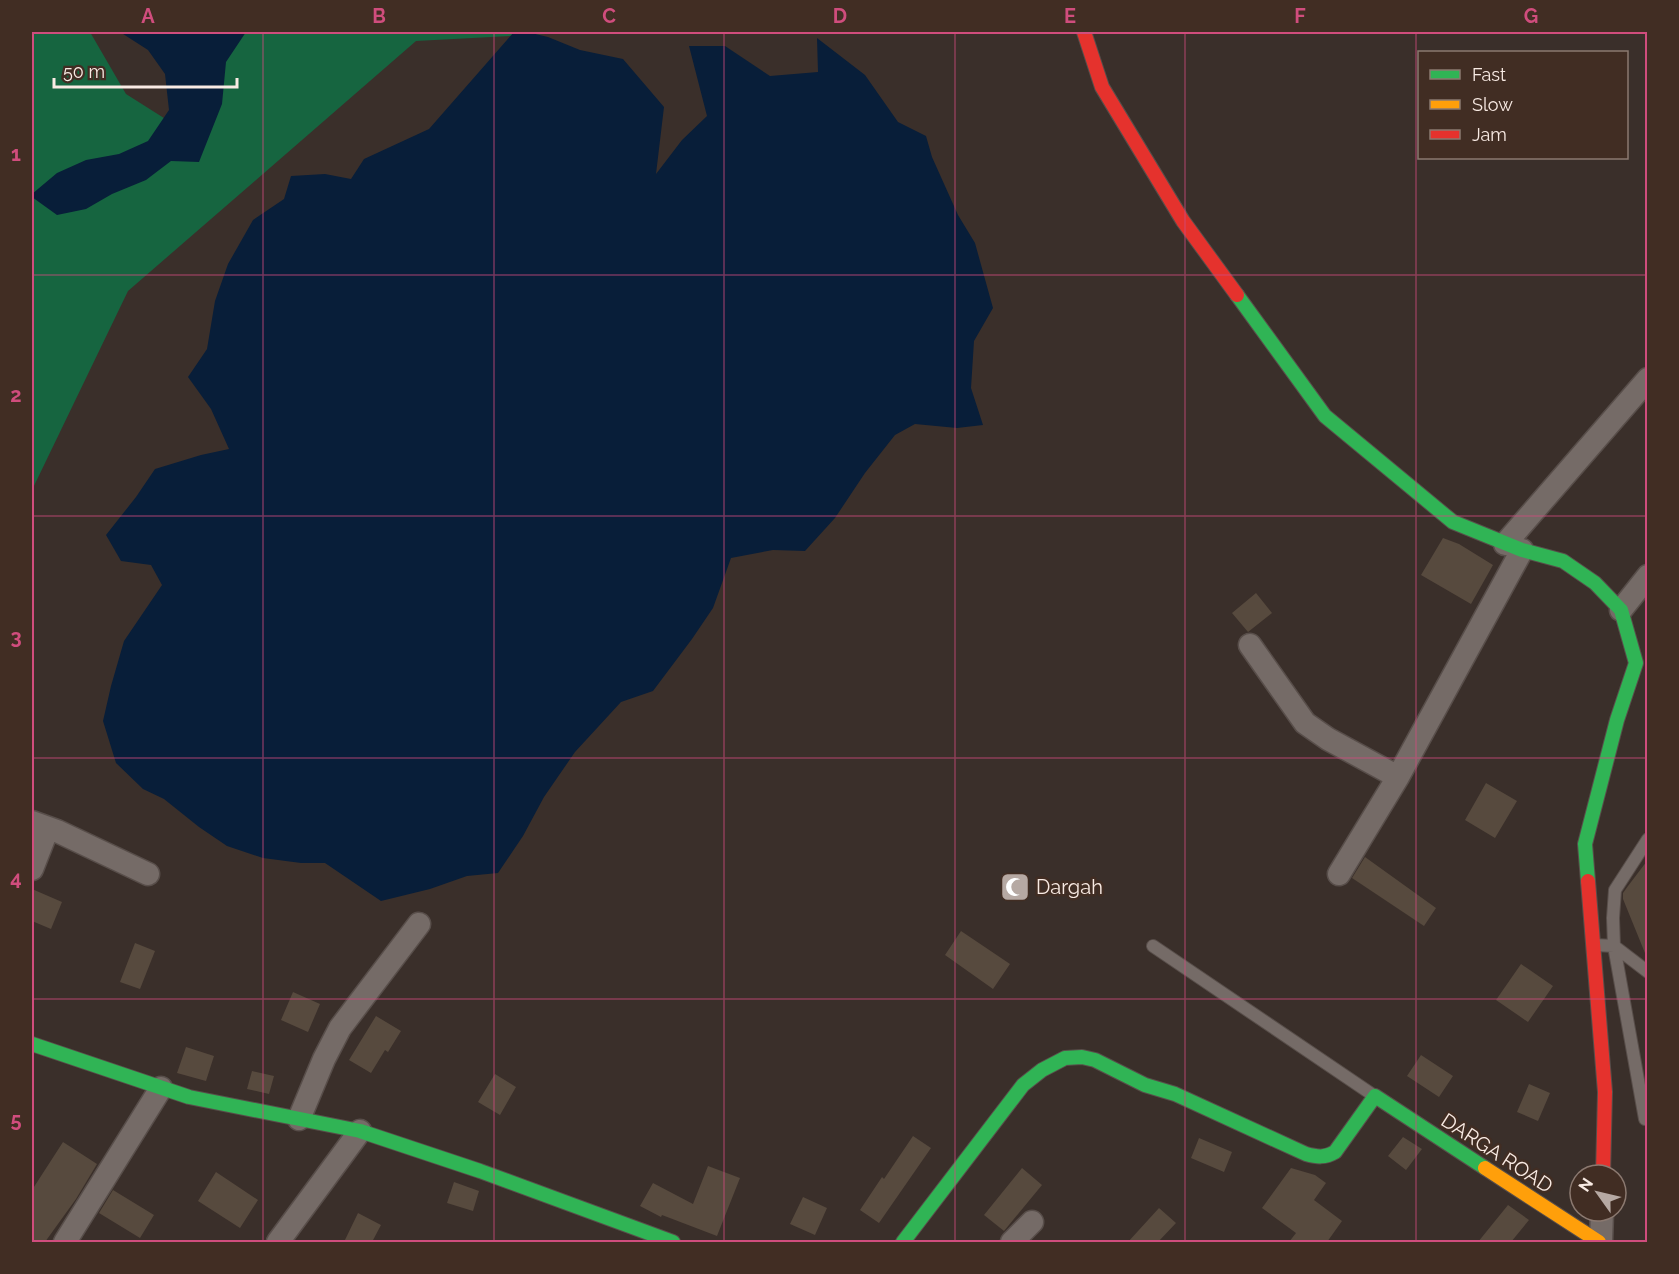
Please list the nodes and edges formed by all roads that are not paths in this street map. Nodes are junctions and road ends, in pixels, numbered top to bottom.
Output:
1 (1084, 32) edge
2 (1647, 379) edge
3 (1513, 547) junction
4 (1647, 576) edge
5 (1621, 610) junction
6 (1250, 645) dead end
7 (1398, 777) junction
8 (40, 825) edge
9 (1647, 839) edge
10 (32, 869) edge
11 (148, 874) dead end
12 (1339, 874) dead end
13 (419, 924) dead end
14 (1593, 945) junction
15 (1153, 946) dead end
16 (1614, 946) junction
17 (1647, 972) edge
18 (32, 1044) edge
19 (162, 1088) junction
20 (1375, 1096) junction
21 (299, 1119) junction
22 (1645, 1119) dead end
23 (360, 1131) junction
24 (1603, 1163) edge
25 (1032, 1222) dead end
26 (1601, 1223) edge
27 (65, 1242) edge
28 (278, 1242) edge
29 (673, 1242) edge
30 (903, 1242) edge
31 (1012, 1242) edge
32 (1600, 1242) edge

1 - 3 street
2 - 3 street
3 - 5 street
3 - 7 street
4 - 5 street
5 - 14 street
6 - 7 street
7 - 12 street
8 - 10 street
8 - 11 street
9 - 16 lane
13 - 21 street
14 - 16 lane
14 - 24 street
15 - 20 lane
16 - 17 lane
16 - 22 lane
18 - 19 street
19 - 21 street
19 - 27 street
20 - 30 street
20 - 32 street, DARGA ROAD
21 - 23 street
23 - 28 street
23 - 29 street
25 - 31 street
26 - 32 street

